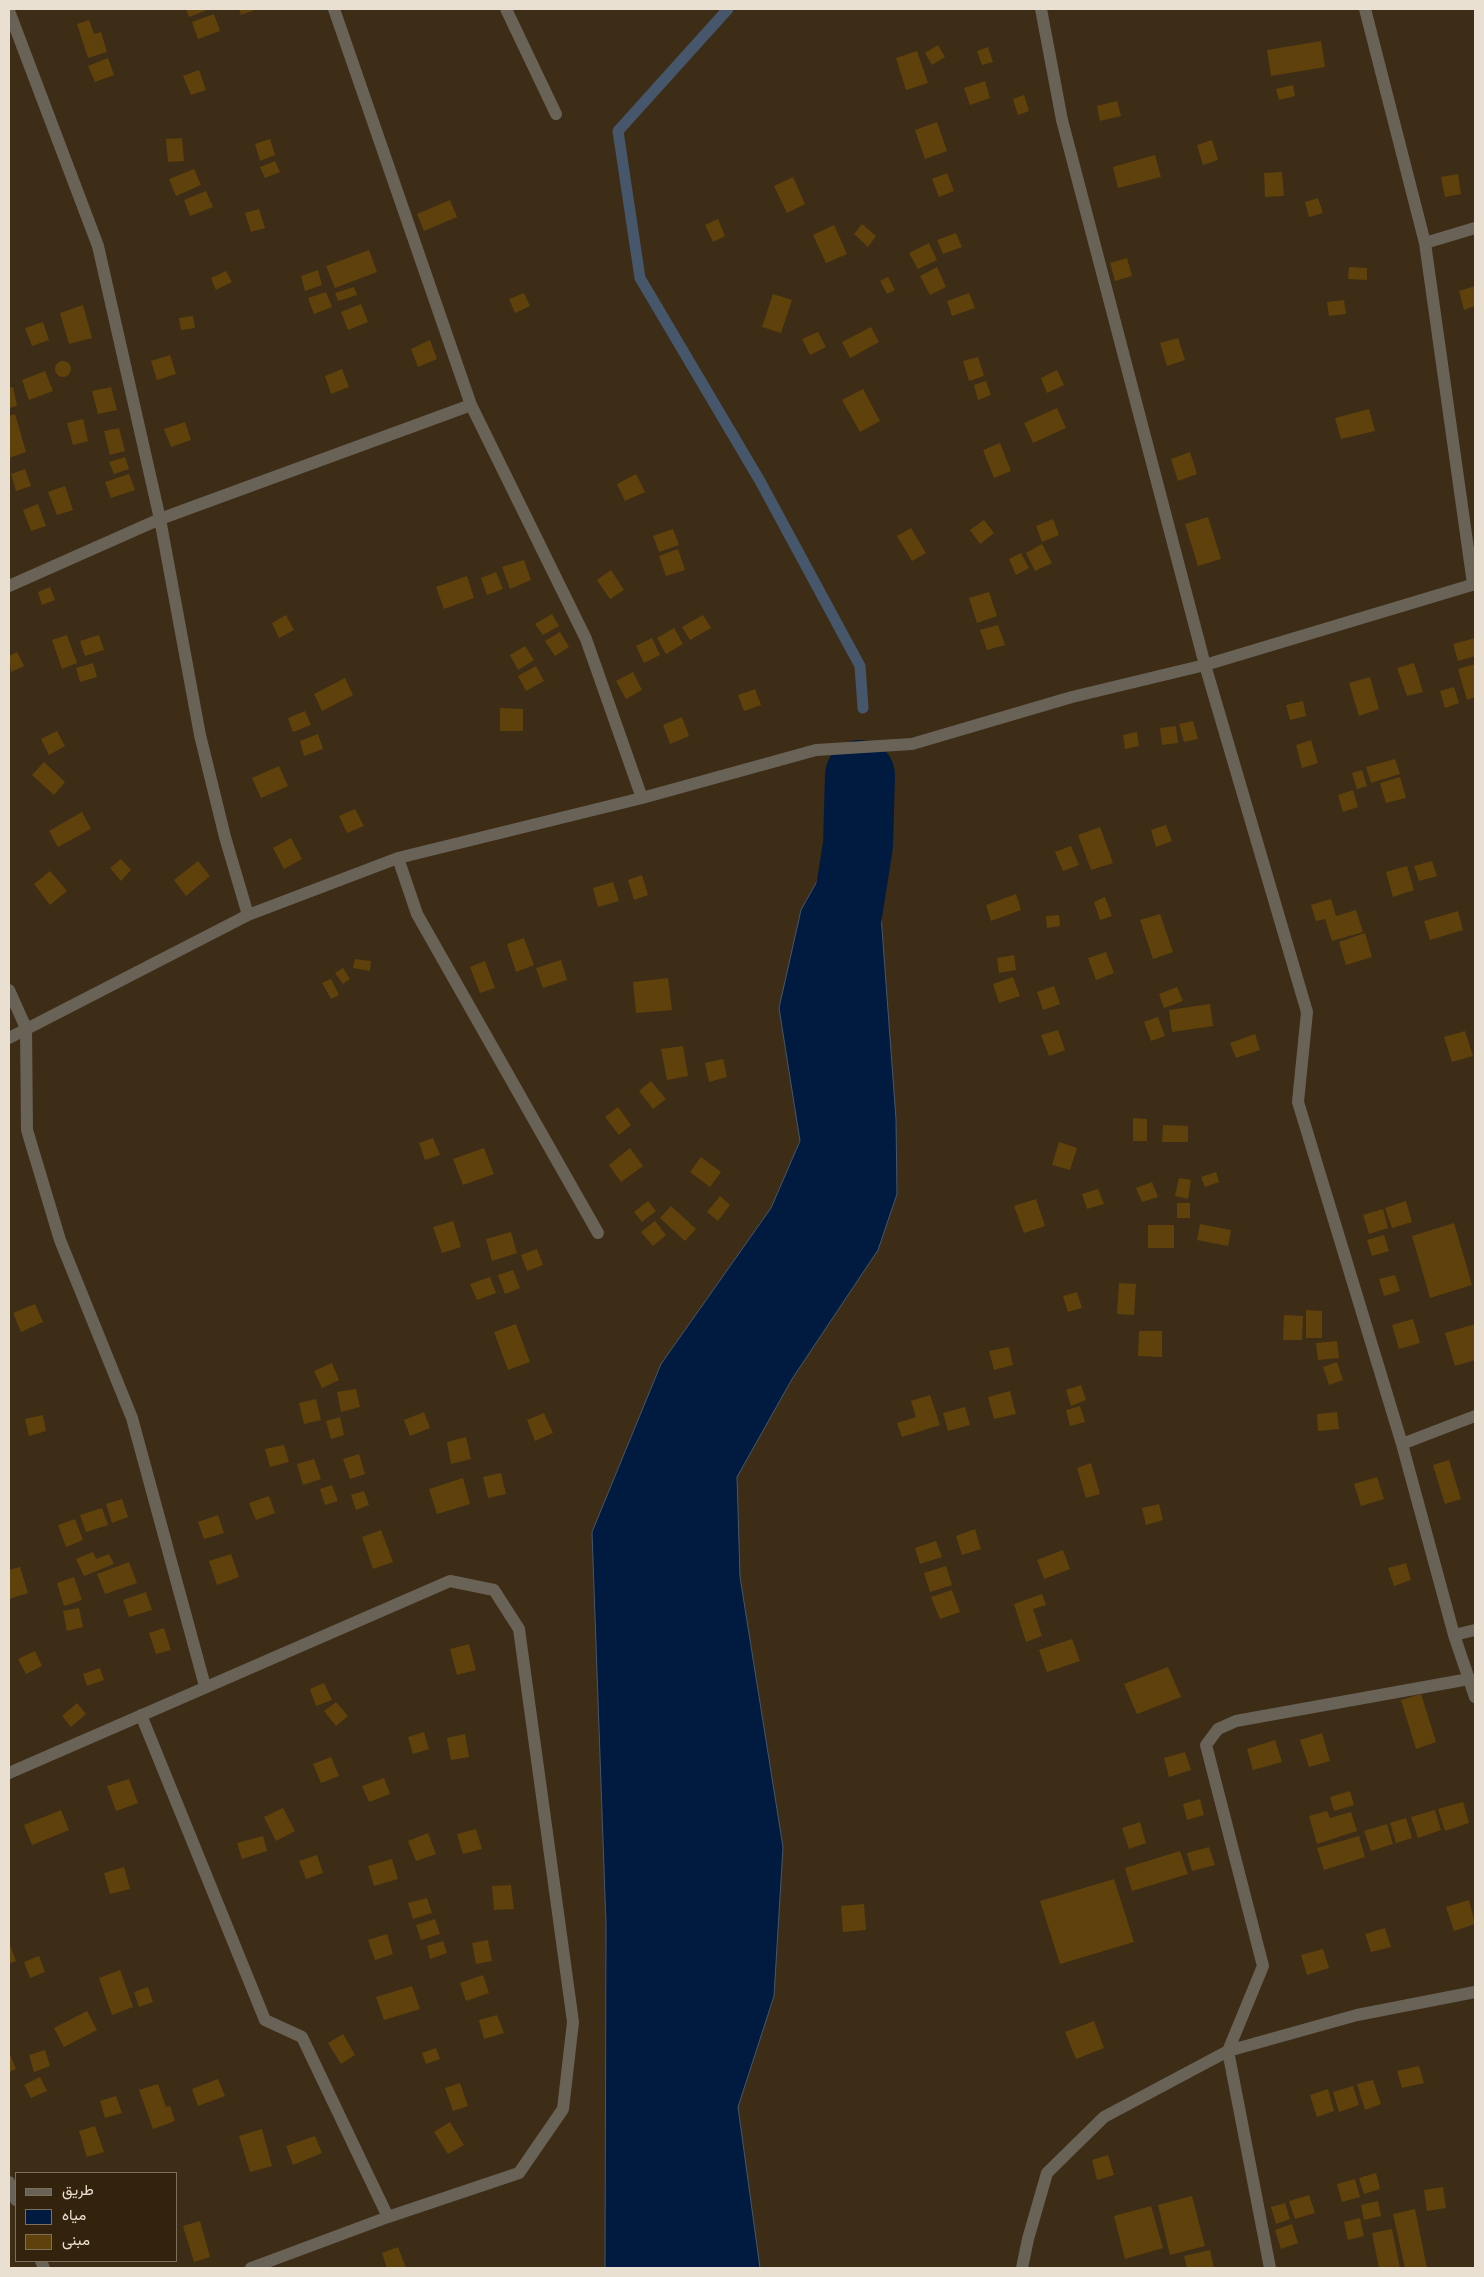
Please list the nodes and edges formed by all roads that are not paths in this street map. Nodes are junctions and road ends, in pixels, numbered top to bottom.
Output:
1 (334, 9) edge
2 (506, 9) edge
3 (1041, 9) edge
4 (1365, 9) edge
5 (9, 11) edge
6 (556, 114) dead end
7 (1475, 228) edge
8 (1425, 243) junction
9 (471, 405) junction
10 (160, 519) junction
11 (1474, 584) edge
12 (9, 586) edge
13 (1205, 665) junction
14 (642, 798) junction
15 (398, 858) junction
16 (248, 915) junction
17 (9, 990) edge
18 (26, 1028) junction
19 (9, 1038) edge
20 (598, 1233) dead end
21 (1475, 1416) edge
22 (1402, 1444) junction
23 (1475, 1630) edge
24 (1454, 1635) junction
25 (1469, 1679) junction
26 (206, 1686) junction
27 (1475, 1697) edge
28 (141, 1715) junction
29 (9, 1773) edge
30 (1475, 1992) edge
31 (1228, 2051) junction
32 (9, 2182) edge
33 (15, 2197) edge
34 (388, 2217) junction
35 (251, 2268) edge
36 (1022, 2268) edge
37 (1270, 2268) edge

1 - 9 street
2 - 6 street
3 - 13 street
4 - 8 street
5 - 10 street
7 - 8 street
8 - 11 street
9 - 10 street
9 - 14 street
10 - 12 street
10 - 16 street
11 - 13 street
13 - 14 street
13 - 22 street
14 - 15 street
15 - 16 street
15 - 20 street
16 - 18 street
17 - 18 street
18 - 19 street
18 - 26 street
21 - 22 street
22 - 24 street
23 - 24 street
24 - 25 street
25 - 27 street
25 - 31 street
26 - 28 street
26 - 34 street
28 - 29 street
28 - 34 street
30 - 31 street
31 - 36 street
31 - 37 street
32 - 33 street
34 - 35 street

